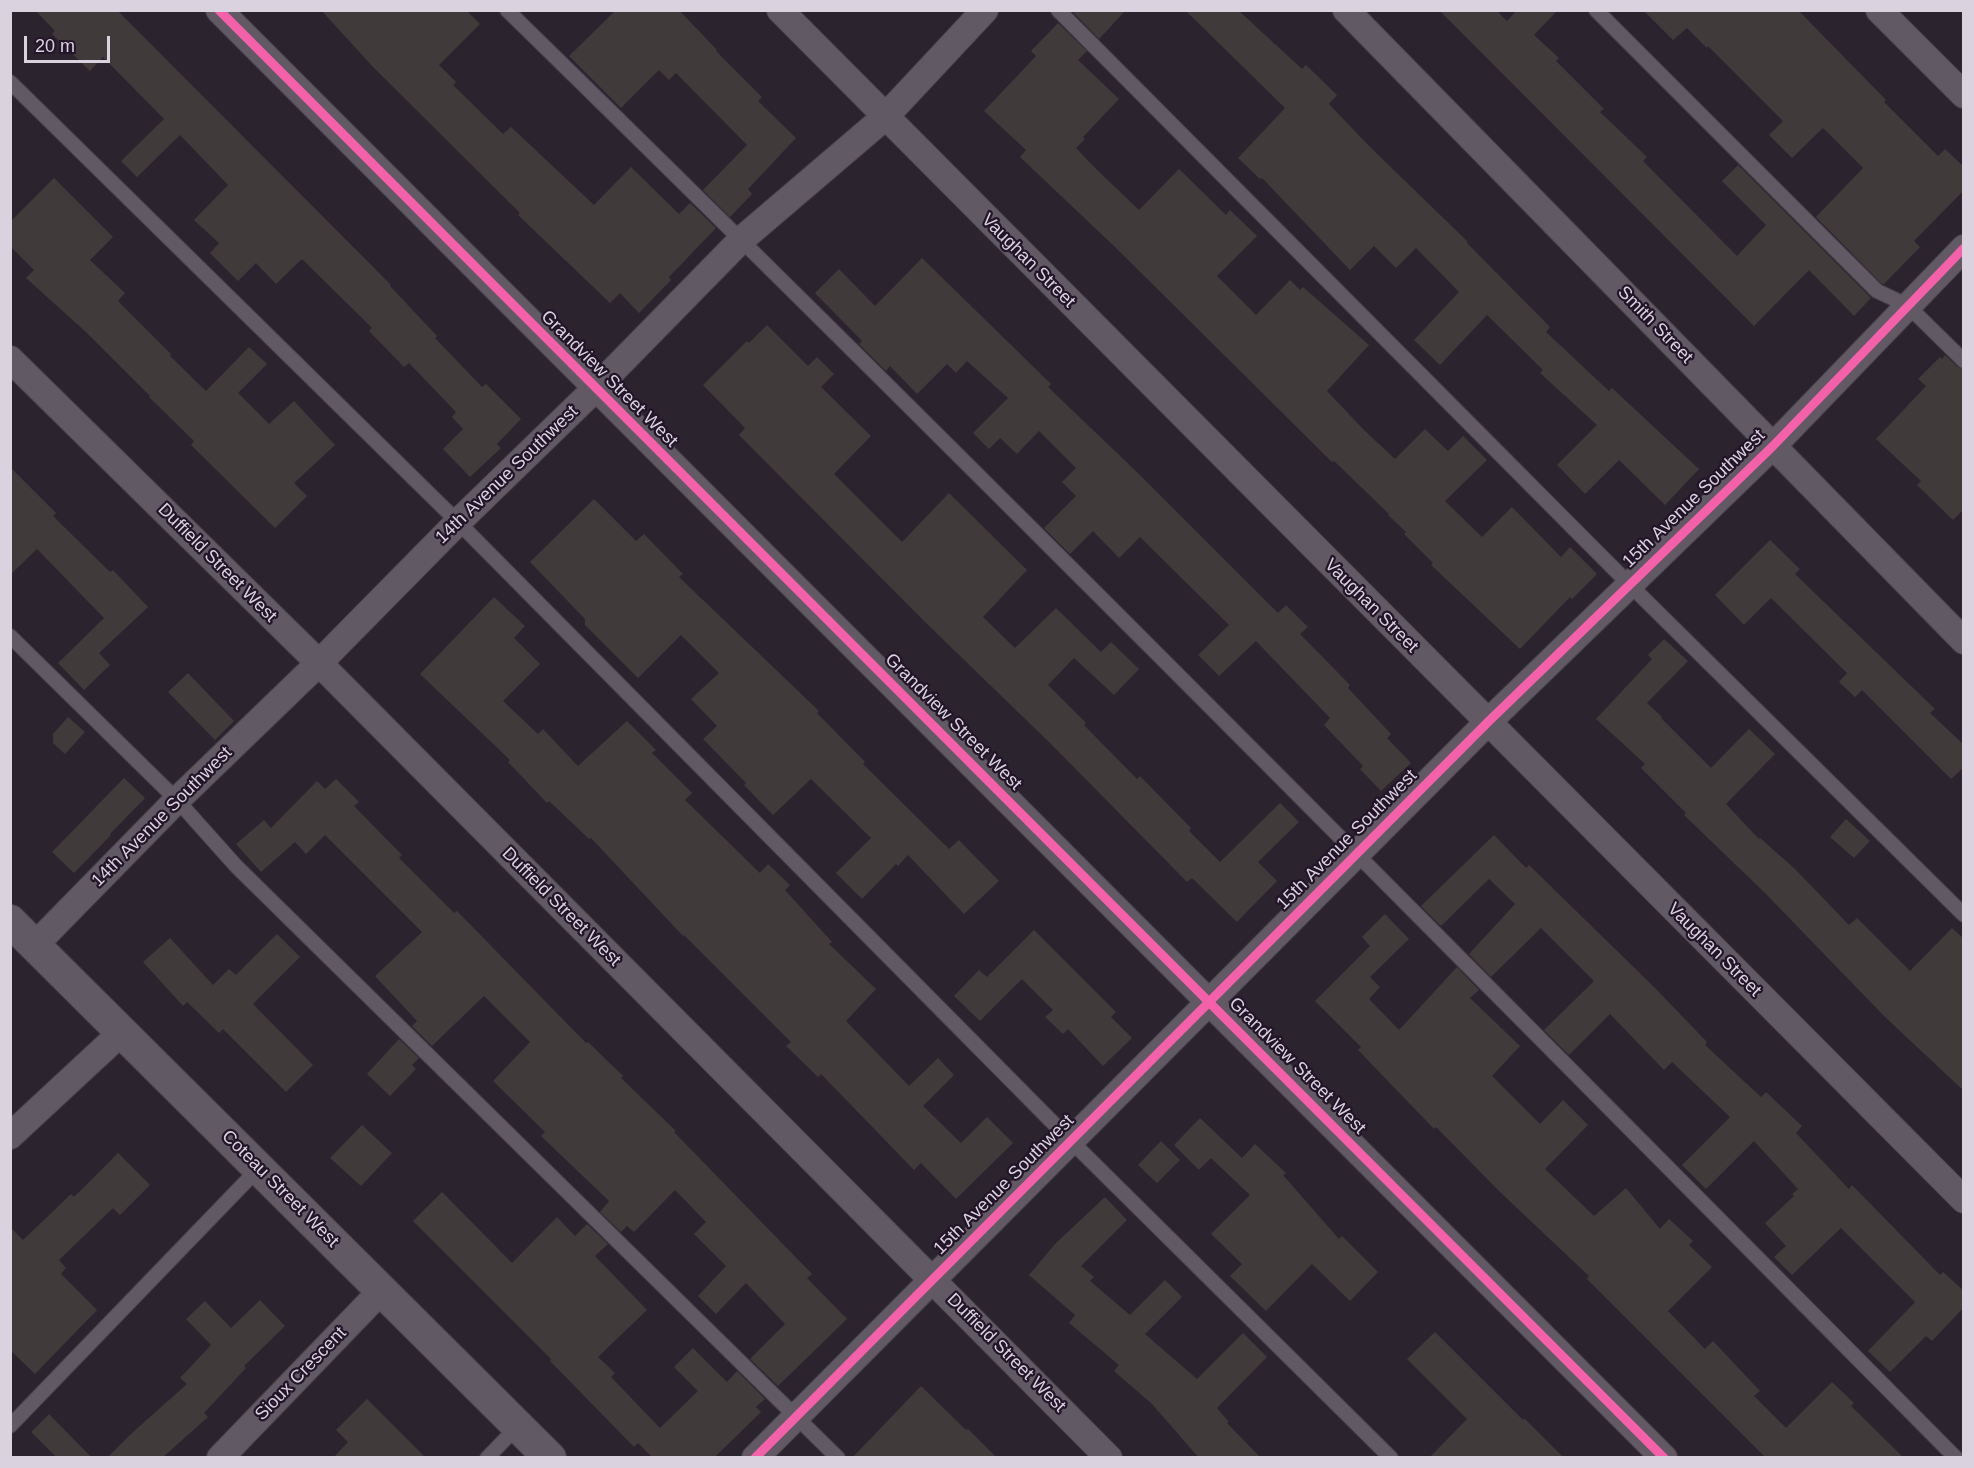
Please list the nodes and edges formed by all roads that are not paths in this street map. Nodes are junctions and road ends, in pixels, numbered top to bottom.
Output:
1 (219, 10) edge
2 (507, 10) edge
3 (780, 10) edge
4 (985, 10) edge
5 (1058, 10) edge
6 (1346, 10) edge
7 (1596, 10) edge
8 (1879, 10) edge
9 (10, 82) edge
10 (1964, 95) edge
11 (885, 117) junction
12 (741, 240) junction
13 (1964, 248) edge
14 (1907, 305) junction
15 (10, 359) edge
16 (1964, 361) edge
17 (596, 388) junction
18 (1773, 446) junction
19 (458, 522) junction
20 (1629, 584) junction
21 (10, 636) edge
22 (1964, 641) edge
23 (319, 663) junction
24 (1487, 723) junction
25 (177, 800) junction
26 (1357, 854) junction
27 (1964, 915) edge
28 (10, 921) edge
29 (35, 945) junction
30 (1209, 1002) junction
31 (122, 1032) junction
32 (10, 1137) edge
33 (1071, 1141) junction
34 (259, 1168) junction
35 (1964, 1200) edge
36 (933, 1280) junction
37 (382, 1290) junction
38 (797, 1416) junction
39 (10, 1426) edge
40 (518, 1426) junction
41 (220, 1458) edge
42 (487, 1458) edge
43 (550, 1458) edge
44 (755, 1458) edge
45 (838, 1458) edge
46 (1109, 1458) edge
47 (1391, 1458) edge
48 (1664, 1458) edge
49 (1956, 1458) edge

1 - 17 street, Grandview Street West
2 - 12 lane
3 - 11 street, Vaughan Street
4 - 11 street, 14th Avenue Southwest
5 - 20 lane
6 - 18 street, Smith Street
7 - 14 lane
8 - 10 street
9 - 19 lane
11 - 12 street, 14th Avenue Southwest
11 - 24 street, Vaughan Street
12 - 17 street, 14th Avenue Southwest
12 - 26 lane
13 - 14 street, 15th Avenue Southwest
14 - 16 lane
14 - 18 street, 15th Avenue Southwest
15 - 23 street, Duffield Street West
17 - 19 street, 14th Avenue Southwest
17 - 30 street, Grandview Street West
18 - 20 street, 15th Avenue Southwest
18 - 22 street, Smith Street
19 - 23 street, 14th Avenue Southwest
19 - 33 lane
20 - 24 street, 15th Avenue Southwest
20 - 27 lane
21 - 25 lane
23 - 25 street, 14th Avenue Southwest
23 - 36 street, Duffield Street West
24 - 26 street, 15th Avenue Southwest
24 - 35 street, Vaughan Street
25 - 29 street, 14th Avenue Southwest
25 - 38 lane
26 - 30 street, 15th Avenue Southwest
26 - 49 lane
28 - 29 street, Coteau Street West
29 - 31 street, Coteau Street West
30 - 33 street, 15th Avenue Southwest
30 - 48 street, Grandview Street West
31 - 32 street
31 - 34 street, Coteau Street West
33 - 36 street, 15th Avenue Southwest
33 - 47 lane
34 - 37 street, Coteau Street West
34 - 39 lane
36 - 38 street, 15th Avenue Southwest
36 - 46 street, Duffield Street West
37 - 40 street, Coteau Street West
37 - 41 street, Sioux Crescent
38 - 44 street, 15th Avenue Southwest
38 - 45 lane
40 - 42 lane
40 - 43 street, Coteau Street West

